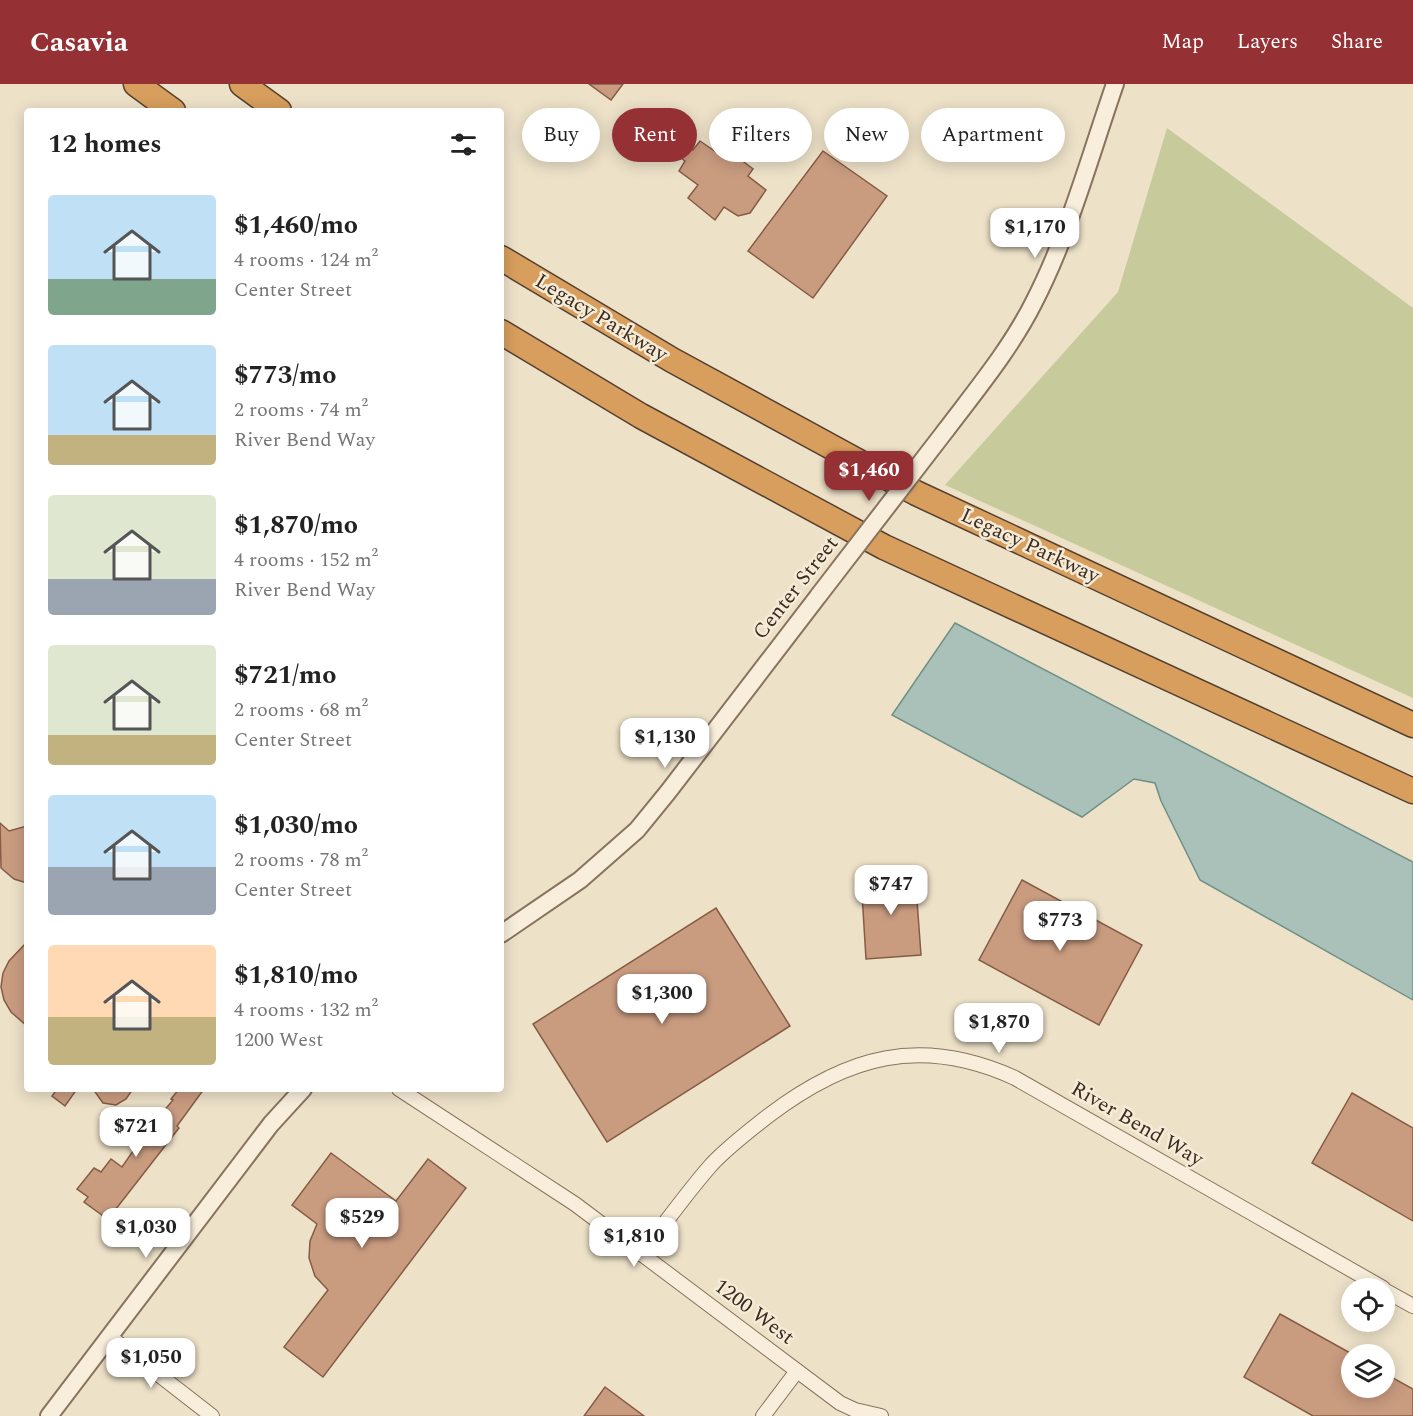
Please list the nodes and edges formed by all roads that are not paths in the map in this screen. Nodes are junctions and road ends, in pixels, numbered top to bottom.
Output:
1 (136, 84) edge
2 (242, 84) edge
3 (1115, 84) edge
4 (169, 108) edge
5 (275, 108) edge
6 (504, 260) edge
7 (504, 334) edge
8 (1413, 724) edge
9 (1413, 791) edge
10 (504, 932) edge
11 (300, 1092) edge
12 (404, 1092) edge
13 (641, 1254) junction
14 (1365, 1278) edge
15 (1395, 1295) edge
16 (1413, 1306) edge
17 (109, 1336) junction
18 (797, 1371) junction
19 (49, 1416) edge
20 (212, 1416) edge
21 (763, 1416) edge
22 (881, 1416) edge

1 - 4 highway
2 - 5 highway
3 - 10 street, Center Street, bridge
6 - 8 highway, Legacy Parkway
7 - 9 highway
11 - 17 street
12 - 13 street, 1200 West
13 - 14 street, River Bend Way
13 - 18 street, 1200 West
15 - 16 street, River Bend Way
17 - 19 street
17 - 20 street
18 - 21 street
18 - 22 street, 1200 West

